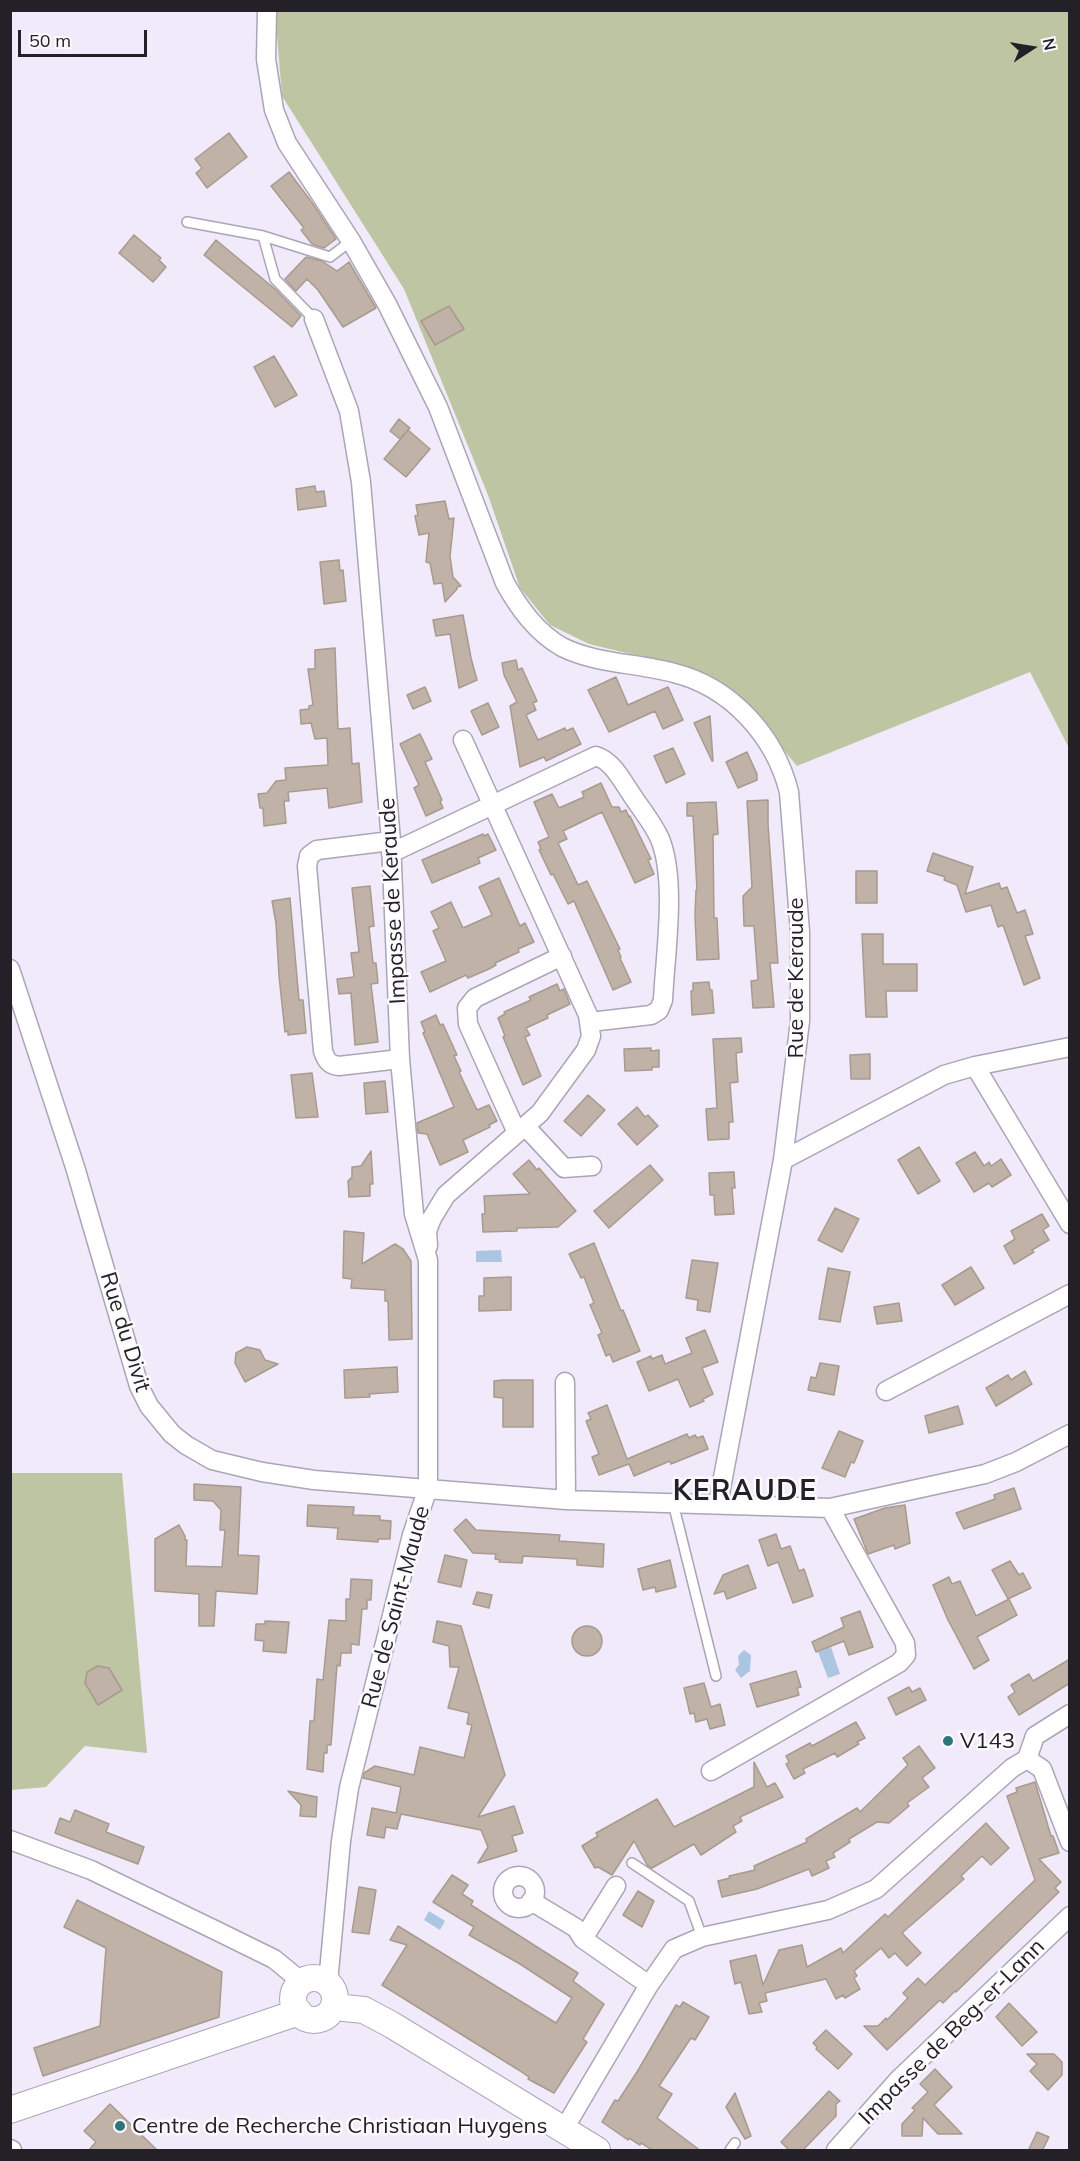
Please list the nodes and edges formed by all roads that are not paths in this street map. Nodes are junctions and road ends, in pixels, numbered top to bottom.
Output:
1 (267, 10) edge
2 (187, 222) dead end
3 (263, 236) junction
4 (351, 241) junction
5 (314, 319) joint
6 (463, 740) dead end
7 (493, 805) junction
8 (391, 847) junction
9 (562, 956) junction
10 (10, 969) edge
11 (590, 1023) junction
12 (1070, 1047) edge
13 (400, 1059) junction
14 (975, 1066) junction
15 (521, 1130) junction
16 (783, 1160) junction
17 (592, 1166) dead end
18 (1070, 1224) edge
19 (428, 1260) junction
20 (1070, 1294) edge
21 (565, 1382) dead end
22 (886, 1391) dead end
23 (1070, 1434) edge
24 (428, 1488) junction
25 (566, 1500) junction
26 (673, 1503) junction
27 (718, 1504) junction
28 (830, 1508) junction
29 (716, 1676) dead end
30 (1070, 1714) edge
31 (1027, 1759) junction
32 (711, 1771) dead end
33 (10, 1840) edge
34 (1070, 1842) edge
35 (632, 1863) dead end
36 (616, 1886) dead end
37 (531, 1901) dead end
38 (1070, 1916) edge
39 (702, 1937) junction
40 (583, 1939) junction
41 (302, 1982) junction
42 (649, 1985) junction
43 (331, 1995) junction
44 (299, 2012) junction
45 (10, 2110) edge
46 (564, 2129) junction
47 (597, 2151) edge
48 (836, 2151) edge

1 - 4 street, Rue de Keraude
2 - 3 lane
3 - 4 lane
3 - 5 lane
4 - 16 street, Rue de Keraude
5 - 8 street, Impasse de Keraude
6 - 7 street
7 - 8 street
7 - 9 street
7 - 11 street
8 - 13 street, Impasse de Keraude
8 - 13 street
9 - 11 street
9 - 15 street
10 - 24 street, Rue du Divit
11 - 15 street
12 - 14 street
13 - 19 street, Impasse de Keraude
14 - 16 street
14 - 18 street
15 - 17 street
15 - 19 street
16 - 27 street, Rue de Keraude
19 - 24 street, Impasse de Keraude
20 - 22 street
21 - 25 street
23 - 28 street, Rue de Saint-Maude
24 - 25 street, Rue de Saint-Maude
24 - 43 street, Rue de Saint-Maude
25 - 26 street, Rue de Saint-Maude
26 - 27 street, Rue de Saint-Maude
26 - 29 lane
27 - 28 street, Rue de Saint-Maude
28 - 32 street
30 - 31 street
31 - 34 street
31 - 39 street
33 - 41 street
35 - 39 lane
36 - 40 street
37 - 40 street
38 - 48 street, Impasse de Beg-er-Lann
39 - 42 street
40 - 42 street
41 - 43 street
41 - 44 street
42 - 46 street
43 - 44 street
43 - 46 street
44 - 45 street
46 - 47 street

